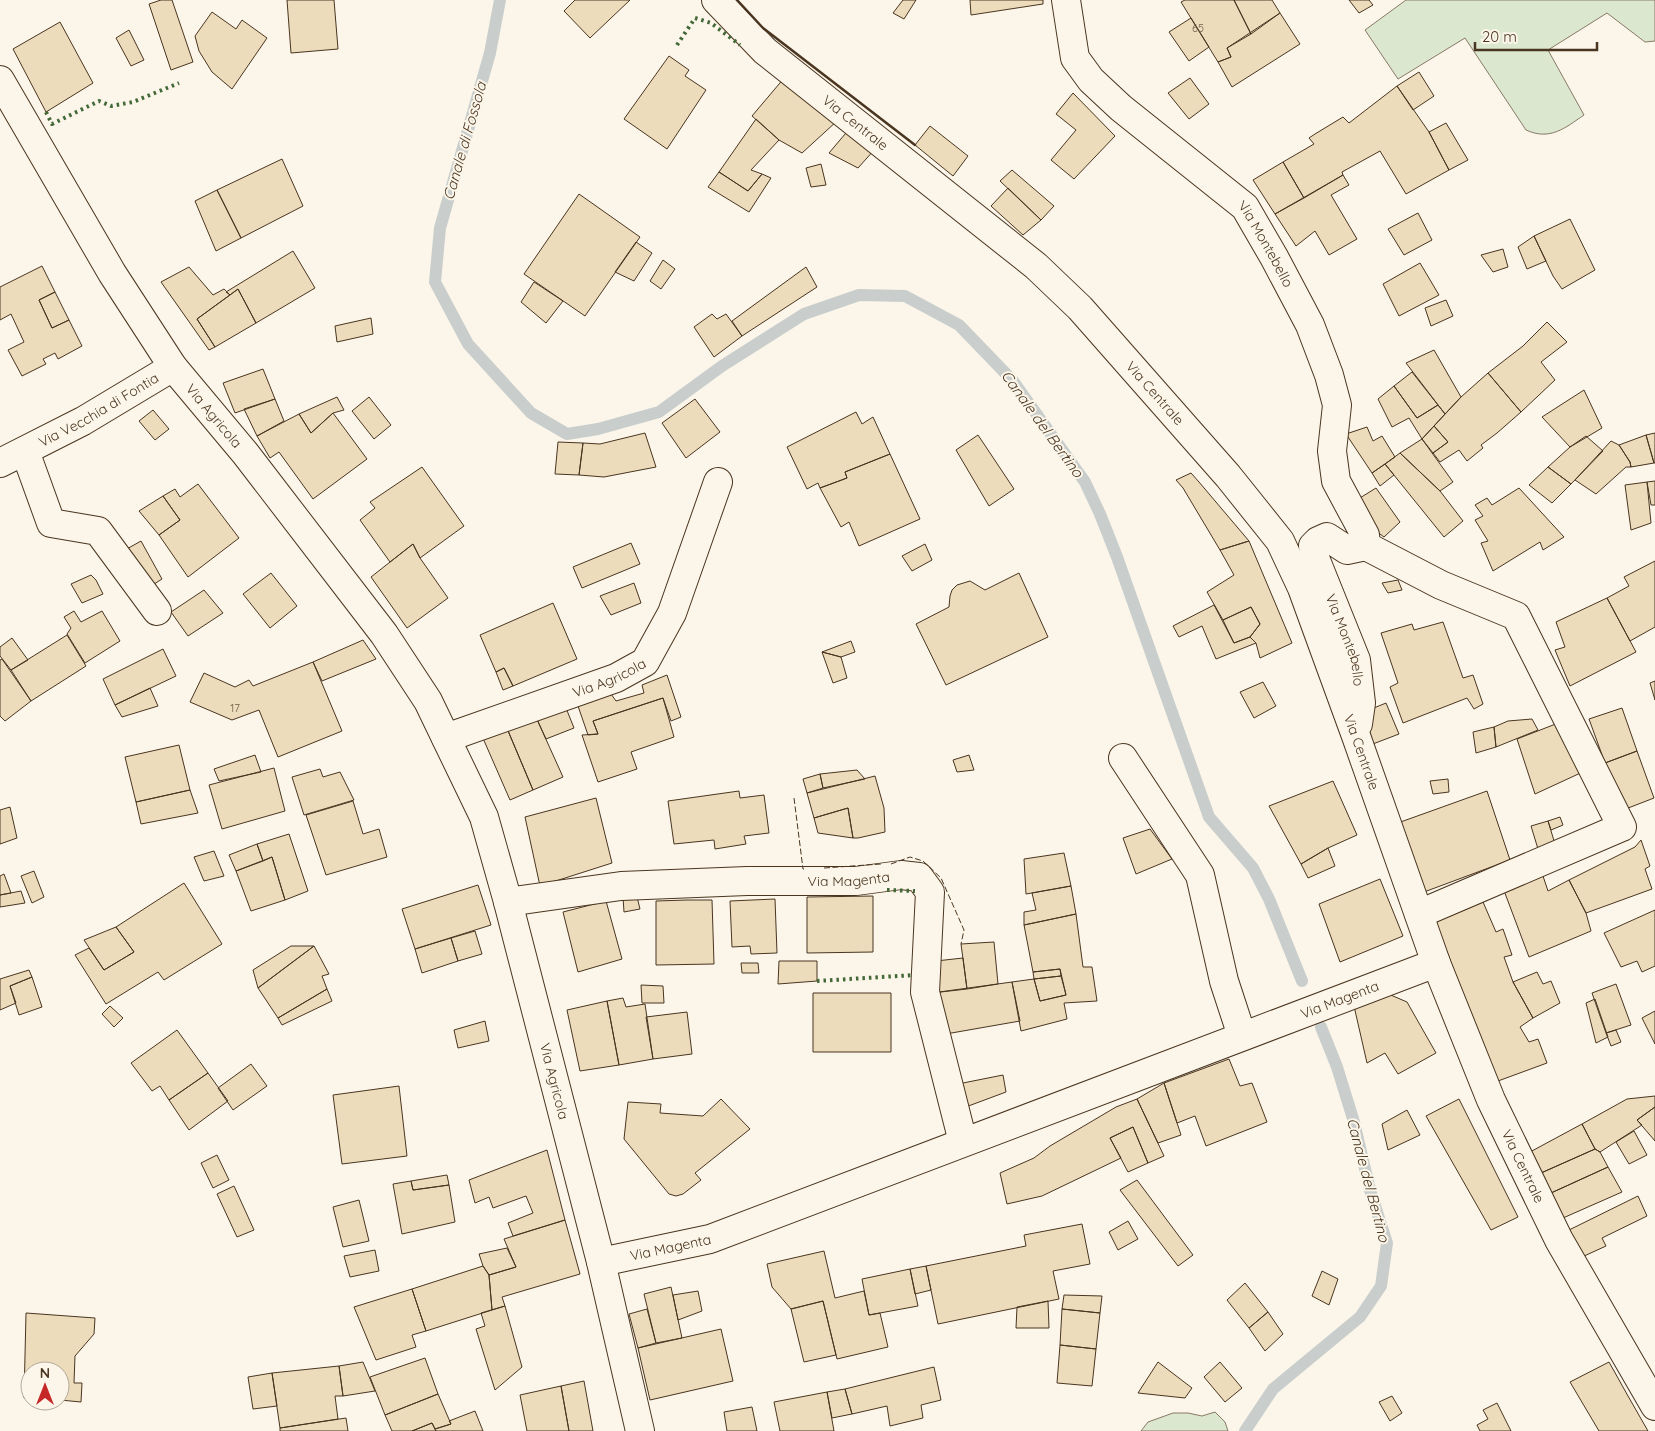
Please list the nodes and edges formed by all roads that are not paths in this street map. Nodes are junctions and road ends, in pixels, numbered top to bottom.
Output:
1 (716, 0) edge
2 (1066, 0) edge
3 (0, 80) edge
4 (173, 367) junction
5 (25, 451) junction
6 (0, 463) edge
7 (718, 482) dead end
8 (1366, 546) junction
9 (157, 611) dead end
10 (1356, 736) junction
11 (446, 738) junction
12 (1123, 758) dead end
13 (508, 902) junction
14 (1419, 914) junction
15 (1436, 963) junction
16 (1254, 1032) junction
17 (963, 1142) junction
18 (601, 1262) junction
19 (1655, 1406) edge
20 (640, 1431) edge

1 - 10 street, Via Centrale
2 - 8 street, Via Montebello
3 - 4 street, Via Agricola
4 - 5 street, Via Vecchia di Fontia
4 - 11 street, Via Agricola
5 - 6 street, Via Vecchia di Fontia
5 - 9 street, Via Vecchia di Fontia
7 - 11 street, Via Agricola
8 - 10 street, Via Montebello
8 - 14 street, Via Montebello
10 - 14 street, Via Centrale
11 - 13 street, Via Agricola
12 - 16 street
13 - 17 street, Via Magenta
13 - 18 street, Via Agricola
14 - 15 street, Via Centrale
15 - 16 street, Via Magenta
15 - 19 street, Via Centrale
16 - 17 street, Via Magenta
17 - 18 street, Via Magenta
18 - 20 street, Via Agricola

